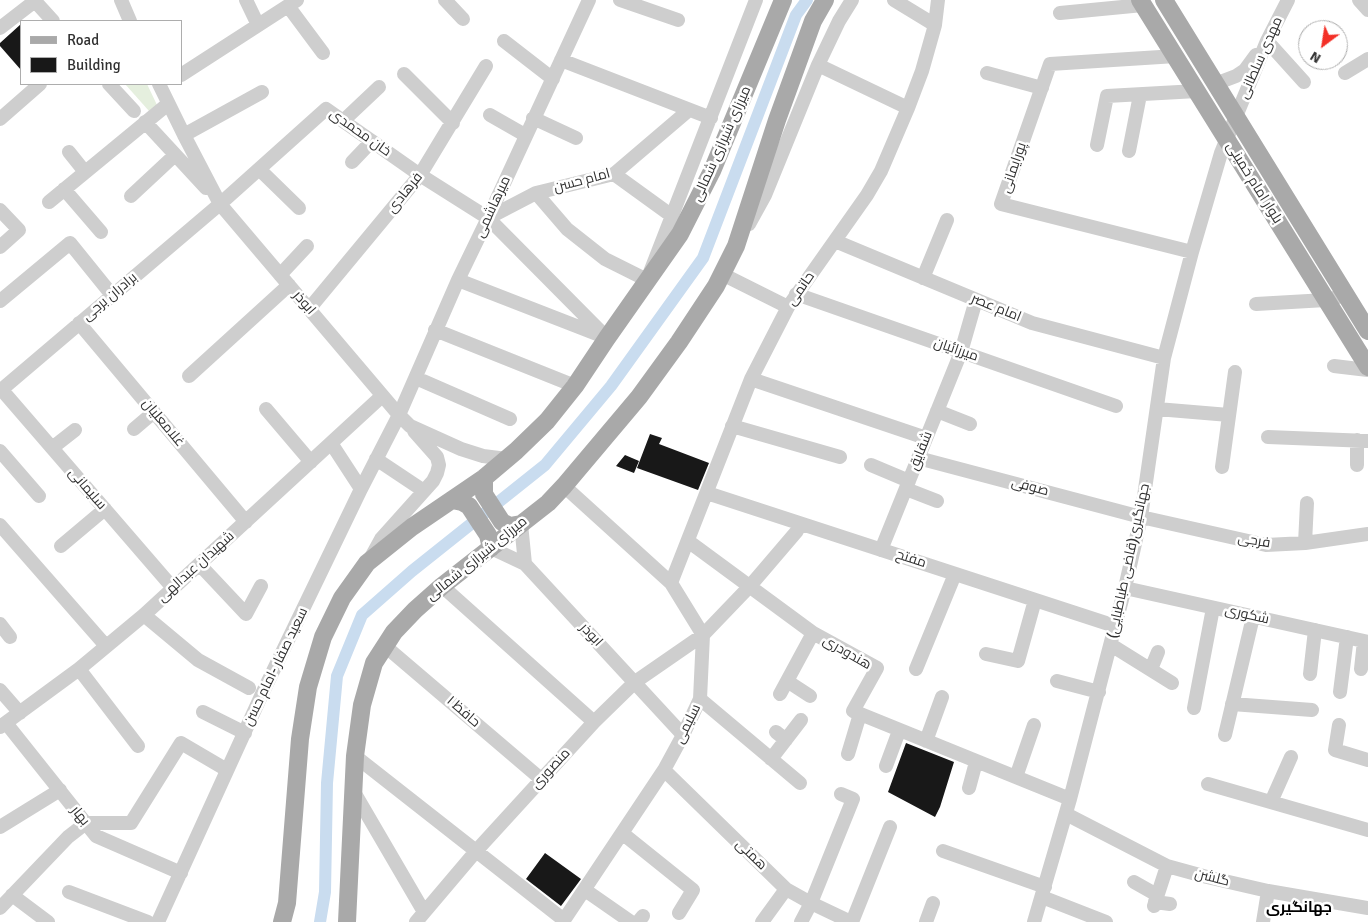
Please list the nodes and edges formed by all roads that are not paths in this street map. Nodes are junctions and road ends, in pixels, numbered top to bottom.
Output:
1 (35, 0) edge
2 (122, 0) edge
3 (246, 0) edge
4 (588, 0) edge
5 (620, 0) edge
6 (756, 0) edge
7 (783, 0) edge
8 (825, 0) edge
9 (852, 0) edge
10 (894, 0) edge
11 (938, 0) edge
12 (1164, 0) edge
13 (1288, 0) edge
14 (1359, 0) edge
15 (446, 1) edge
16 (1142, 2) edge
17 (292, 3) edge
18 (1368, 10) edge
19 (1060, 13) dead end
20 (126, 19) edge
21 (463, 19) dead end
22 (52, 20) edge
23 (678, 20) dead end
24 (258, 25) junction
25 (934, 25) junction
26 (0, 28) edge
27 (1267, 40) junction
28 (504, 41) dead end
29 (323, 53) dead end
30 (1176, 56) junction
31 (561, 60) junction
32 (1368, 60) edge
33 (818, 65) junction
34 (486, 66) dead end
35 (987, 73) dead end
36 (1345, 73) dead end
37 (182, 74) edge
38 (404, 74) dead end
39 (553, 79) junction
40 (1304, 82) dead end
41 (1216, 84) junction
42 (39, 85) edge
43 (110, 85) edge
44 (163, 85) edge
45 (379, 87) dead end
46 (1042, 88) junction
47 (1197, 91) junction
48 (262, 92) dead end
49 (1140, 95) junction
50 (168, 104) junction
51 (908, 108) junction
52 (689, 110) junction
53 (134, 111) dead end
54 (490, 115) dead end
55 (1235, 116) junction
56 (533, 118) junction
57 (710, 118) junction
58 (0, 119) edge
59 (343, 121) junction
60 (145, 122) junction
61 (453, 124) junction
62 (184, 135) junction
63 (525, 135) junction
64 (576, 138) dead end
65 (1227, 139) junction
66 (372, 141) junction
67 (1097, 145) dead end
68 (1129, 151) dead end
69 (69, 152) dead end
70 (175, 155) junction
71 (352, 162) dead end
72 (259, 169) junction
73 (85, 172) junction
74 (614, 174) junction
75 (420, 175) junction
76 (64, 189) junction
77 (536, 193) junction
78 (131, 196) dead end
79 (49, 202) dead end
80 (220, 204) junction
81 (299, 208) dead end
82 (0, 210) edge
83 (672, 216) junction
84 (488, 218) junction
85 (948, 220) dead end
86 (101, 232) dead end
87 (835, 241) junction
88 (307, 246) dead end
89 (736, 246) junction
90 (0, 247) edge
91 (1192, 252) junction
92 (722, 274) junction
93 (922, 278) junction
94 (285, 280) junction
95 (458, 280) junction
96 (647, 280) junction
97 (796, 294) junction
98 (1346, 295) junction
99 (112, 296) junction
100 (976, 300) junction
101 (1326, 300) junction
102 (0, 302) edge
103 (1256, 304) dead end
104 (788, 307) junction
105 (309, 310) junction
106 (79, 323) junction
107 (435, 330) junction
108 (1368, 331) edge
109 (607, 338) junction
110 (961, 352) junction
111 (1164, 358) junction
112 (1334, 366) dead end
113 (1368, 369) edge
114 (1234, 372) dead end
115 (189, 376) dead end
116 (416, 378) junction
117 (751, 379) junction
118 (575, 386) junction
119 (1, 391) edge
120 (382, 396) junction
121 (1116, 406) dead end
122 (266, 409) dead end
123 (1157, 410) junction
124 (937, 411) junction
125 (154, 412) junction
126 (399, 415) junction
127 (1229, 415) junction
128 (510, 419) dead end
129 (970, 424) dead end
130 (410, 426) junction
131 (732, 426) junction
132 (134, 429) dead end
133 (75, 430) dead end
134 (1268, 437) dead end
135 (926, 438) junction
136 (1362, 440) edge
137 (331, 443) junction
138 (52, 448) junction
139 (0, 451) edge
140 (840, 458) dead end
141 (918, 458) junction
142 (376, 459) junction
143 (507, 459) junction
144 (311, 462) junction
145 (871, 465) dead end
146 (1357, 465) dead end
147 (1222, 467) dead end
148 (907, 485) junction
149 (484, 486) junction
150 (564, 486) junction
151 (361, 489) junction
152 (424, 491) junction
153 (707, 493) junction
154 (39, 496) dead end
155 (452, 500) junction
156 (937, 501) dead end
157 (1306, 503) dead end
158 (105, 509) junction
159 (1141, 517) junction
160 (246, 522) junction
161 (521, 524) junction
162 (0, 525) edge
163 (797, 532) dead end
164 (1368, 534) edge
165 (490, 541) junction
166 (688, 542) junction
167 (1305, 543) junction
168 (61, 546) dead end
169 (881, 550) junction
170 (367, 563) junction
171 (199, 564) junction
172 (525, 564) junction
173 (955, 574) junction
174 (671, 583) junction
175 (261, 586) dead end
176 (442, 586) junction
177 (750, 586) junction
178 (173, 588) junction
179 (1125, 588) junction
180 (1035, 600) junction
181 (1213, 608) junction
182 (144, 615) junction
183 (1253, 617) junction
184 (0, 625) edge
185 (1115, 626) junction
186 (1315, 630) junction
187 (813, 633) junction
188 (703, 635) junction
189 (10, 637) dead end
190 (1347, 638) junction
191 (1366, 642) edge
192 (1111, 645) junction
193 (106, 646) junction
194 (386, 646) junction
195 (1158, 652) dead end
196 (986, 654) dead end
197 (916, 668) dead end
198 (79, 669) junction
199 (1151, 669) junction
200 (1314, 669) dead end
201 (1361, 669) dead end
202 (1057, 681) dead end
203 (635, 682) junction
204 (1172, 683) dead end
205 (249, 688) dead end
206 (0, 690) edge
207 (1098, 692) junction
208 (1340, 692) dead end
209 (810, 696) dead end
210 (942, 697) dead end
211 (700, 699) junction
212 (1232, 704) junction
213 (1194, 708) dead end
214 (1312, 710) dead end
215 (203, 712) dead end
216 (20, 713) junction
217 (860, 714) junction
218 (801, 720) dead end
219 (594, 722) junction
220 (1034, 724) dead end
221 (3, 725) edge
222 (1339, 725) dead end
223 (899, 731) junction
224 (245, 733) junction
225 (683, 735) junction
226 (1225, 735) dead end
227 (926, 741) junction
228 (138, 746) dead end
229 (848, 754) dead end
230 (355, 756) junction
231 (1291, 757) dead end
232 (771, 759) junction
233 (1368, 760) edge
234 (976, 762) junction
235 (886, 766) dead end
236 (227, 770) junction
237 (664, 770) junction
238 (1016, 777) junction
239 (541, 779) junction
240 (800, 783) dead end
241 (1208, 784) dead end
242 (969, 788) dead end
243 (60, 790) junction
244 (354, 792) junction
245 (841, 794) dead end
246 (1070, 799) junction
247 (1272, 802) junction
248 (1066, 814) junction
249 (86, 823) junction
250 (0, 827) edge
251 (890, 827) dead end
252 (1368, 830) edge
253 (622, 834) junction
254 (477, 850) junction
255 (943, 851) dead end
256 (1167, 866) junction
257 (181, 872) junction
258 (1134, 882) dead end
259 (786, 888) junction
260 (585, 890) junction
261 (1268, 891) junction
262 (69, 892) dead end
263 (1043, 892) junction
264 (12, 895) junction
265 (1156, 901) junction
266 (933, 903) dead end
267 (811, 904) junction
268 (1170, 904) dead end
269 (0, 908) edge
270 (1368, 908) edge
271 (679, 913) dead end
272 (420, 917) edge
273 (48, 922) edge
274 (148, 922) edge
275 (158, 922) edge
276 (282, 922) edge
277 (347, 922) edge
278 (630, 922) edge
279 (762, 922) edge
280 (801, 922) edge
281 (851, 922) edge
282 (926, 922) edge
283 (1034, 922) edge
284 (1106, 922) edge
285 (1263, 922) edge

1 - 22 street
1 - 26 street
2 - 20 street
3 - 24 street
4 - 31 street, میرهاشمی
5 - 23 street
6 - 57 street, میرزای شیرازی شمالی
7 - 96 main road, میرزای شیرازی شمالی
8 - 89 main road, میرزای شیرازی شمالی
9 - 33 street, میرزای شیرازی شمالی
10 - 25 street
11 - 25 street, حاتمی
12 - 41 main road, بلوار امام خمینی
13 - 27 street, مهدی سلطانی
14 - 18 street
15 - 21 street
16 - 19 street
16 - 30 main road, بلوار امام خمینی
17 - 24 street
17 - 29 street
24 - 37 street
25 - 51 street, حاتمی
27 - 40 street
27 - 41 street
27 - 55 street, مهدی سلطانی
28 - 39 street
30 - 46 street, پورایمانی
30 - 47 main road, بلوار امام خمینی
31 - 39 street, میرهاشمی
31 - 52 street
32 - 36 street
33 - 51 street
33 - 89 street, میرزای شیرازی شمالی
34 - 61 street, فرهادی
35 - 46 street
38 - 61 street
39 - 56 street, میرهاشمی
41 - 55 main road, بلوار امام خمینی
42 - 58 street
43 - 53 street
44 - 50 street, ابوذر
45 - 59 street
46 - 91 street, پورایمانی
47 - 49 street
47 - 65 main road, بلوار امام خمینی
48 - 62 street
49 - 67 street
49 - 68 street
50 - 60 street
50 - 62 street, ابوذر
51 - 87 street, حاتمی
52 - 57 street
52 - 74 street, امام حسن
54 - 63 street
55 - 65 street, مهدی سلطانی
55 - 98 main road, بلوار امام خمینی
56 - 63 street, میرهاشمی
56 - 64 street
57 - 83 street, میرزای شیرازی شمالی
59 - 66 street, خان محمدی
59 - 72 street, خان محمدی
60 - 70 street
60 - 73 street
61 - 75 street, فرهادی
62 - 80 street, ابوذر
63 - 84 street, میرهاشمی
65 - 91 street, جهانگیری(قاضی طباطبایی)
65 - 101 main road, بلوار امام خمینی
66 - 71 street
66 - 75 street, خان محمدی
69 - 73 street
70 - 78 street
70 - 80 street
72 - 80 street, خان محمدی
72 - 81 street
73 - 76 street
74 - 77 street, امام حسن
74 - 83 street
75 - 84 street, خان محمدی
75 - 105 street, فرهادی
76 - 79 street
76 - 86 street
77 - 84 street, امام حسن
77 - 96 street
80 - 94 street, ابوذر
80 - 99 street, برادران برجی
82 - 90 street
83 - 96 street, میرزای شیرازی شمالی
84 - 95 street, میرهاشمی
84 - 109 street, خان محمدی
85 - 93 street
87 - 93 street, امام عصر
87 - 97 street, حاتمی
88 - 94 street
89 - 92 main road, میرزای شیرازی شمالی
91 - 111 street, جهانگیری(قاضی طباطبایی)
92 - 104 street
92 - 150 main road, میرزای شیرازی شمالی
93 - 100 street, امام عصر
94 - 105 street, ابوذر
94 - 115 street
95 - 107 street, میرهاشمی
95 - 109 street
96 - 109 main road, میرزای شیرازی شمالی
97 - 104 street, حاتمی
97 - 110 street, میرزائیان
98 - 101 street
98 - 108 main road, بلوار امام خمینی
99 - 102 street
99 - 106 street, برادران برجی
100 - 110 street, شقایق
100 - 111 street, امام عصر
101 - 103 street
101 - 113 main road, بلوار امام خمینی
104 - 117 street, حاتمی
105 - 120 street, ابوذر
106 - 119 street, برادران برجی
106 - 125 street, غلامعلیان
107 - 116 street, میرهاشمی
107 - 118 street
109 - 118 main road, میرزای شیرازی شمالی
110 - 121 street, میرزائیان
110 - 124 street, شقایق
111 - 123 street, جهانگیری(قاضی طباطبایی)
112 - 113 street
114 - 127 street
116 - 126 street, میرهاشمی
116 - 128 street
117 - 131 street, حاتمی
117 - 135 street
118 - 143 main road, میرزای شیرازی شمالی
119 - 138 street, سلیمانی
120 - 126 street, ابوذر
120 - 137 street, شهیدان عبدالهی
122 - 144 street
123 - 127 street
123 - 159 street, جهانگیری(قاضی طباطبایی)
124 - 129 street
124 - 135 street, شقایق
125 - 132 street
125 - 160 street, غلامعلیان
126 - 130 street, ابوذر
126 - 142 street, سعید صفار -امام حسن
127 - 147 street
130 - 143 street, ابوذر
130 - 152 street
131 - 140 street
131 - 153 street, حاتمی
133 - 138 street
134 - 136 street
135 - 141 street, شقایق
136 - 146 street
137 - 144 street, شهیدان عبدالهی
137 - 151 street
138 - 158 street, سلیمانی
139 - 154 street
141 - 148 street, شقایق
141 - 159 street, صوفی
142 - 151 street, سعید صفار -امام حسن
142 - 152 street
143 - 149 main road, میرزای شیرازی شمالی
144 - 160 street, شهیدان عبدالهی
145 - 148 street
148 - 156 street
148 - 169 street, شقایق
149 - 155 main road, میرزای شیرازی شمالی
149 - 161 main road
150 - 161 main road, میرزای شیرازی شمالی
150 - 174 street
151 - 224 street, سعید صفار -امام حسن
152 - 170 street
153 - 166 street, حاتمی
153 - 169 street, مفتح
155 - 165 main road
155 - 170 main road, میرزای شیرازی شمالی
157 - 167 street
158 - 168 street
158 - 178 street, سلیمانی
159 - 167 street, فرجی
159 - 179 street, جهانگیری(قاضی طباطبایی)
160 - 171 street, شهیدان عبدالهی
161 - 165 main road, میرزای شیرازی شمالی
161 - 172 street
162 - 193 street
163 - 177 street
164 - 167 street, فرجی
165 - 172 street, ابوذر
165 - 176 main road, میرزای شیرازی شمالی
166 - 174 street, حاتمی
166 - 177 street, هندودری
169 - 173 street, مفتح
170 - 276 main road, میرزای شیرازی شمالی
171 - 175 street
171 - 178 street, شهیدان عبدالهی
172 - 203 street, ابوذر
173 - 180 street, مفتح
173 - 197 street
174 - 188 street
176 - 194 main road, میرزای شیرازی شمالی
176 - 219 street
177 - 187 street, هندودری
177 - 188 street
178 - 182 street, شهیدان عبدالهی
179 - 181 street, شکوری
179 - 185 street, جهانگیری(قاضی طباطبایی)
180 - 185 street, مفتح
180 - 196 street
181 - 183 street, شکوری
181 - 213 street
182 - 193 street, شهیدان عبدالهی
182 - 205 street
183 - 186 street, شکوری
183 - 212 street
184 - 189 street
185 - 192 street, جهانگیری(قاضی طباطبایی)
186 - 190 street, شکوری
186 - 200 street
187 - 209 street
187 - 217 street, هندودری
188 - 203 street, منصوری
188 - 211 street, سلیمی
190 - 191 street, شکوری
190 - 208 street
191 - 201 street
192 - 199 street
192 - 207 street, جهانگیری(قاضی طباطبایی)
193 - 198 street, شهیدان عبدالهی
194 - 230 main road, میرزای شیرازی شمالی
194 - 239 street, حافظ ۱
195 - 199 street
198 - 216 street, شهیدان عبدالهی
198 - 228 street
199 - 204 street
202 - 207 street
203 - 219 street, منصوری
203 - 225 street, ابوذر
206 - 216 street
207 - 246 street, جهانگیری(قاضی طباطبایی)
210 - 227 street
211 - 225 street, سلیمی
211 - 232 street
212 - 214 street
212 - 226 street
215 - 224 street
216 - 221 street, شهیدان عبدالهی
217 - 223 street
217 - 229 street
218 - 232 street
219 - 239 street, منصوری
220 - 238 street
221 - 243 street, بهار
222 - 233 street
223 - 227 street
223 - 235 street
224 - 236 street, سعید صفار -امام حسن
225 - 237 street, سلیمی
227 - 234 street
230 - 244 main road, میرزای شیرازی شمالی
230 - 254 street
231 - 247 street
232 - 240 street
234 - 238 street
234 - 242 street
236 - 249 street
236 - 257 street, سعید صفار -امام حسن
237 - 253 street, سلیمی
237 - 259 street, همتی
238 - 246 street
239 - 254 street, منصوری
241 - 247 street
243 - 249 street, بهار
243 - 250 street
244 - 272 street
244 - 277 main road, میرزای شیرازی شمالی
245 - 267 street
246 - 248 street, جهانگیری(قاضی طباطبایی)
247 - 252 street
248 - 256 street, گلشن
248 - 263 street, جهانگیری(قاضی طباطبایی)
249 - 257 street, بهار
249 - 264 street
251 - 281 street
253 - 260 street, سلیمی
253 - 271 street
254 - 260 street, سلیمی
254 - 272 street, منصوری
255 - 263 street
256 - 261 street, گلشن
256 - 265 street
257 - 275 street, سعید صفار -امام حسن
258 - 265 street
259 - 267 street, همتی
259 - 279 street
260 - 278 street
261 - 270 street, گلشن
261 - 285 street
262 - 274 street
263 - 283 street, جهانگیری(قاضی طباطبایی)
263 - 284 street
264 - 269 street
264 - 273 street
265 - 268 street
266 - 282 street
267 - 280 street
267 - 281 street, همتی

